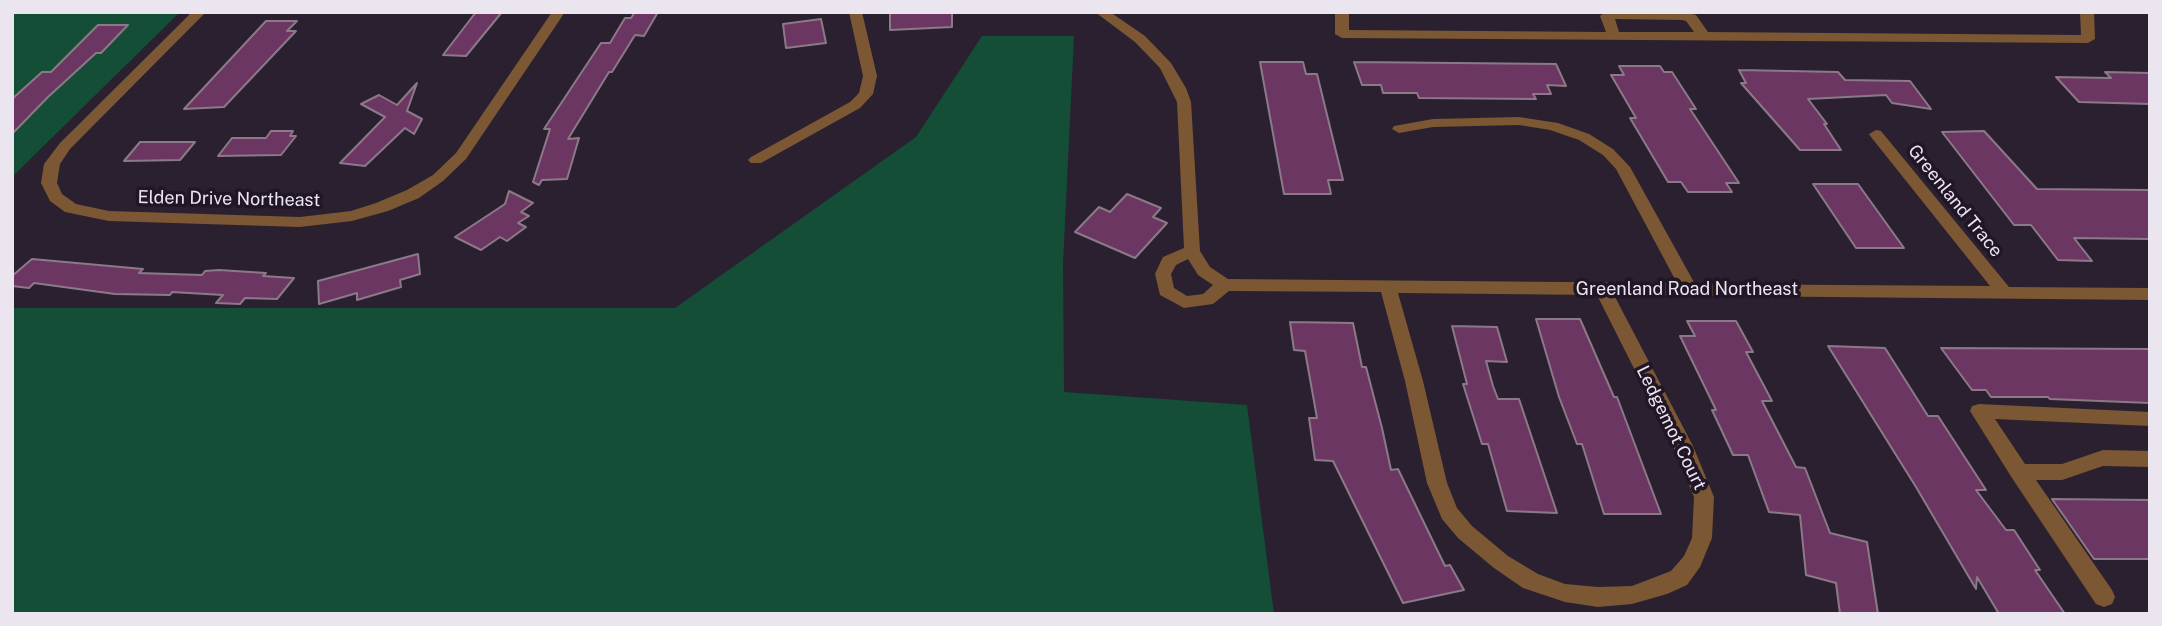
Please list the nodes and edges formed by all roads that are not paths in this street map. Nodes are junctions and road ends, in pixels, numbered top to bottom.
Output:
1 (200, 12) edge
2 (559, 12) edge
3 (855, 12) edge
4 (1101, 12) edge
5 (1342, 12) edge
6 (2088, 12) edge
7 (1614, 36) junction
8 (1704, 37) junction
9 (1399, 129) dead end
10 (1876, 134) dead end
11 (756, 160) dead end
12 (1192, 251) junction
13 (1225, 285) junction
14 (1388, 287) junction
15 (1602, 288) junction
16 (1689, 289) junction
17 (2003, 291) junction
18 (2150, 293) edge
19 (2150, 419) edge
20 (2150, 459) edge
21 (2018, 472) junction
22 (2104, 597) dead end

1 - 2 street, Elden Drive Northeast
3 - 11 street
4 - 12 street
5 - 7 street
6 - 8 street
7 - 8 street
7 - 8 street
9 - 16 street
10 - 17 street, Greenland Trace
12 - 13 street
12 - 13 street
13 - 14 street, Greenland Road Northeast
14 - 15 street, Greenland Road Northeast
14 - 15 street, Ledgemot Court
15 - 16 street, Greenland Road Northeast
16 - 17 street, Greenland Road Northeast
17 - 18 street, Greenland Road Northeast
19 - 21 street
20 - 21 street
21 - 22 street

